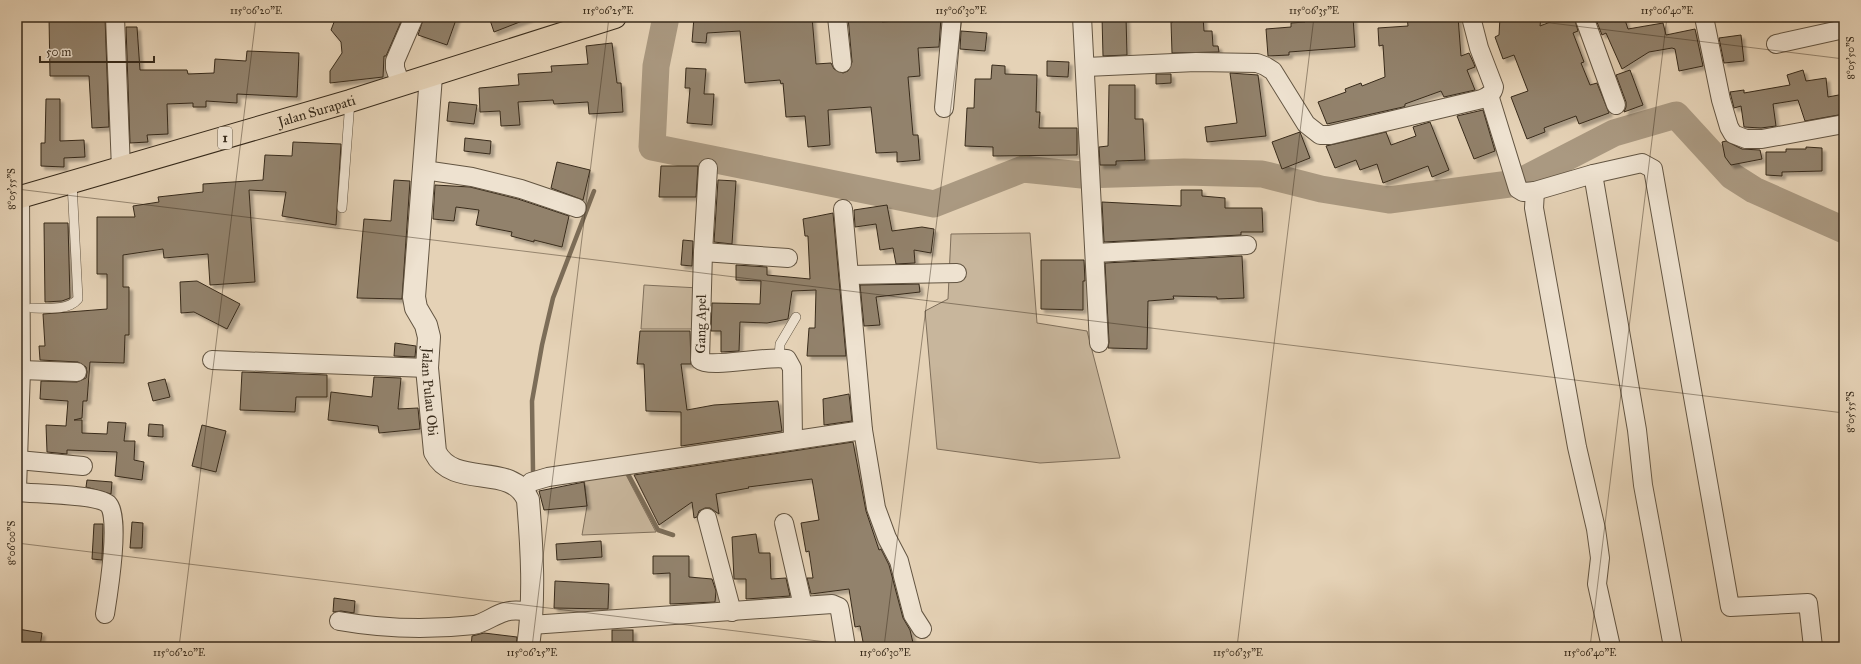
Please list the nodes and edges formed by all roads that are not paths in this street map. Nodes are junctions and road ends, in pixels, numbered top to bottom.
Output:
1 (115, 17) edge
2 (414, 17) edge
3 (615, 17) edge
4 (837, 17) edge
5 (952, 17) edge
6 (1082, 17) edge
7 (1472, 17) edge
8 (1584, 17) edge
9 (1704, 17) edge
10 (1844, 29) edge
11 (1776, 44) dead end
12 (842, 63) dead end
13 (1086, 67) junction
14 (432, 76) junction
15 (401, 85) junction
16 (1489, 95) junction
17 (350, 101) junction
18 (1616, 105) dead end
19 (944, 108) dead end
20 (1844, 124) edge
21 (708, 168) dead end
22 (121, 169) junction
23 (424, 170) junction
24 (1593, 174) junction
25 (72, 183) junction
26 (1526, 190) junction
27 (18, 197) edge
28 (342, 208) dead end
29 (577, 208) dead end
30 (843, 209) dead end
31 (1247, 245) dead end
32 (703, 252) junction
33 (1095, 253) junction
34 (788, 258) dead end
35 (957, 273) dead end
36 (850, 275) junction
37 (32, 308) dead end
38 (796, 317) dead end
39 (1099, 343) dead end
40 (779, 357) junction
41 (212, 360) dead end
42 (427, 368) junction
43 (21, 370) junction
44 (77, 372) dead end
45 (863, 430) junction
46 (793, 439) junction
47 (18, 453) edge
48 (83, 466) dead end
49 (532, 484) junction
50 (17, 489) edge
51 (17, 492) edge
52 (707, 518) dead end
53 (784, 523) dead end
54 (803, 606) junction
55 (732, 612) junction
56 (105, 614) dead end
57 (532, 618) junction
58 (339, 621) dead end
59 (922, 629) dead end
60 (528, 647) edge
61 (846, 647) edge
62 (1611, 647) edge
63 (1673, 647) edge
64 (1813, 647) edge

1 - 22 street
2 - 15 street
3 - 14 highway, Jalan Surapati / 1
4 - 12 street
5 - 19 street
6 - 13 street
7 - 16 street
8 - 18 street
9 - 20 street
10 - 11 street
13 - 16 street
13 - 33 street
14 - 15 highway, Jalan Surapati / 1
14 - 23 street, Jalan Pulau Obi
15 - 17 highway, Jalan Surapati / 1
16 - 26 street
17 - 22 highway, Jalan Surapati / 1
17 - 28 lane
21 - 32 street, Gang Apel
22 - 25 highway, Jalan Surapati / 1
23 - 29 street
23 - 42 street, Jalan Pulau Obi
24 - 26 street
24 - 63 street
24 - 64 street
25 - 27 highway, Jalan Surapati / 1
25 - 37 lane
26 - 62 street
27 - 43 street
30 - 36 street
31 - 33 street
32 - 34 street
32 - 40 street, Gang Apel
33 - 39 street
35 - 36 street
36 - 45 street
38 - 40 lane
40 - 46 street
41 - 42 street
42 - 49 street, Jalan Pulau Obi
43 - 44 street
43 - 47 street
45 - 46 street
45 - 59 street
46 - 49 street
47 - 48 street
47 - 50 street
49 - 57 street
51 - 56 street
52 - 55 street
53 - 54 street
54 - 55 street
54 - 61 street
55 - 57 street
57 - 58 street
57 - 60 street

